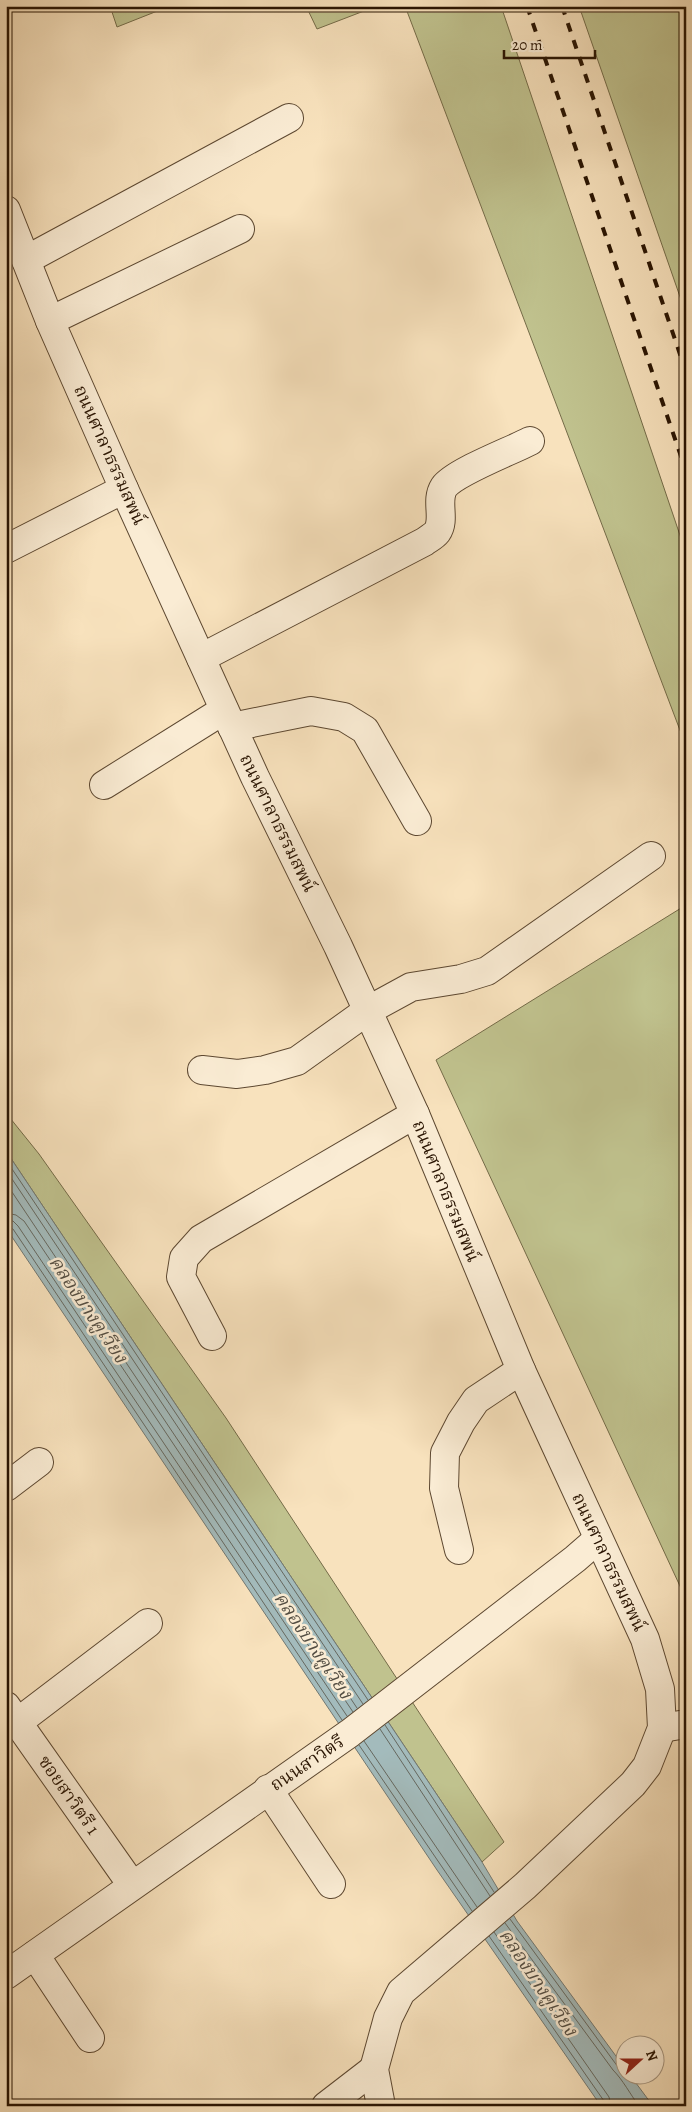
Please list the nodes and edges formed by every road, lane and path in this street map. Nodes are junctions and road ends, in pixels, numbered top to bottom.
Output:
1 (289, 118) dead end
2 (6, 210) edge
3 (240, 229) dead end
4 (26, 260) junction
5 (50, 322) junction
6 (530, 441) dead end
7 (124, 489) junction
8 (6, 549) edge
9 (201, 658) junction
10 (228, 719) junction
11 (104, 785) dead end
12 (417, 821) dead end
13 (651, 856) dead end
14 (367, 1011) junction
15 (202, 1070) dead end
16 (415, 1114) junction
17 (212, 1336) dead end
18 (521, 1370) junction
19 (39, 1462) dead end
20 (6, 1487) edge
21 (598, 1539) junction
22 (459, 1550) dead end
23 (148, 1623) dead end
24 (12, 1714) edge
25 (674, 1726) edge
26 (268, 1789) junction
27 (331, 1884) dead end
28 (132, 1885) junction
29 (35, 1954) junction
30 (6, 1975) edge
31 (90, 2038) dead end
32 (374, 2069) junction
33 (326, 2106) edge
34 (381, 2106) edge

1 - 4 street
2 - 4 street, ถนนศาลาธรรมสพน์
3 - 5 street
4 - 5 street, ถนนศาลาธรรมสพน์
5 - 7 street, ถนนศาลาธรรมสพน์
6 - 9 street
7 - 8 street
7 - 9 street, ถนนศาลาธรรมสพน์
9 - 10 street, ถนนศาลาธรรมสพน์
10 - 11 street
10 - 12 street
10 - 14 street, ถนนศาลาธรรมสพน์
13 - 14 street
14 - 15 street
14 - 16 street, ถนนศาลาธรรมสพน์
16 - 17 street
16 - 18 street, ถนนศาลาธรรมสพน์
18 - 21 street, ถนนศาลาธรรมสพน์
18 - 22 street
19 - 20 street
21 - 25 street, ถนนศาลาธรรมสพน์
21 - 26 street, ถนนสาวิตรี
23 - 24 street
24 - 28 street, ซอยสาวิตรี 1
25 - 32 street, ถนนศาลาธรรมสพน์
26 - 27 street
26 - 28 street, ถนนสาวิตรี
28 - 29 street, ถนนสาวิตรี
29 - 30 street, ถนนสาวิตรี
29 - 31 street
32 - 33 street
32 - 34 street, ถนนศาลาธรรมสพน์

